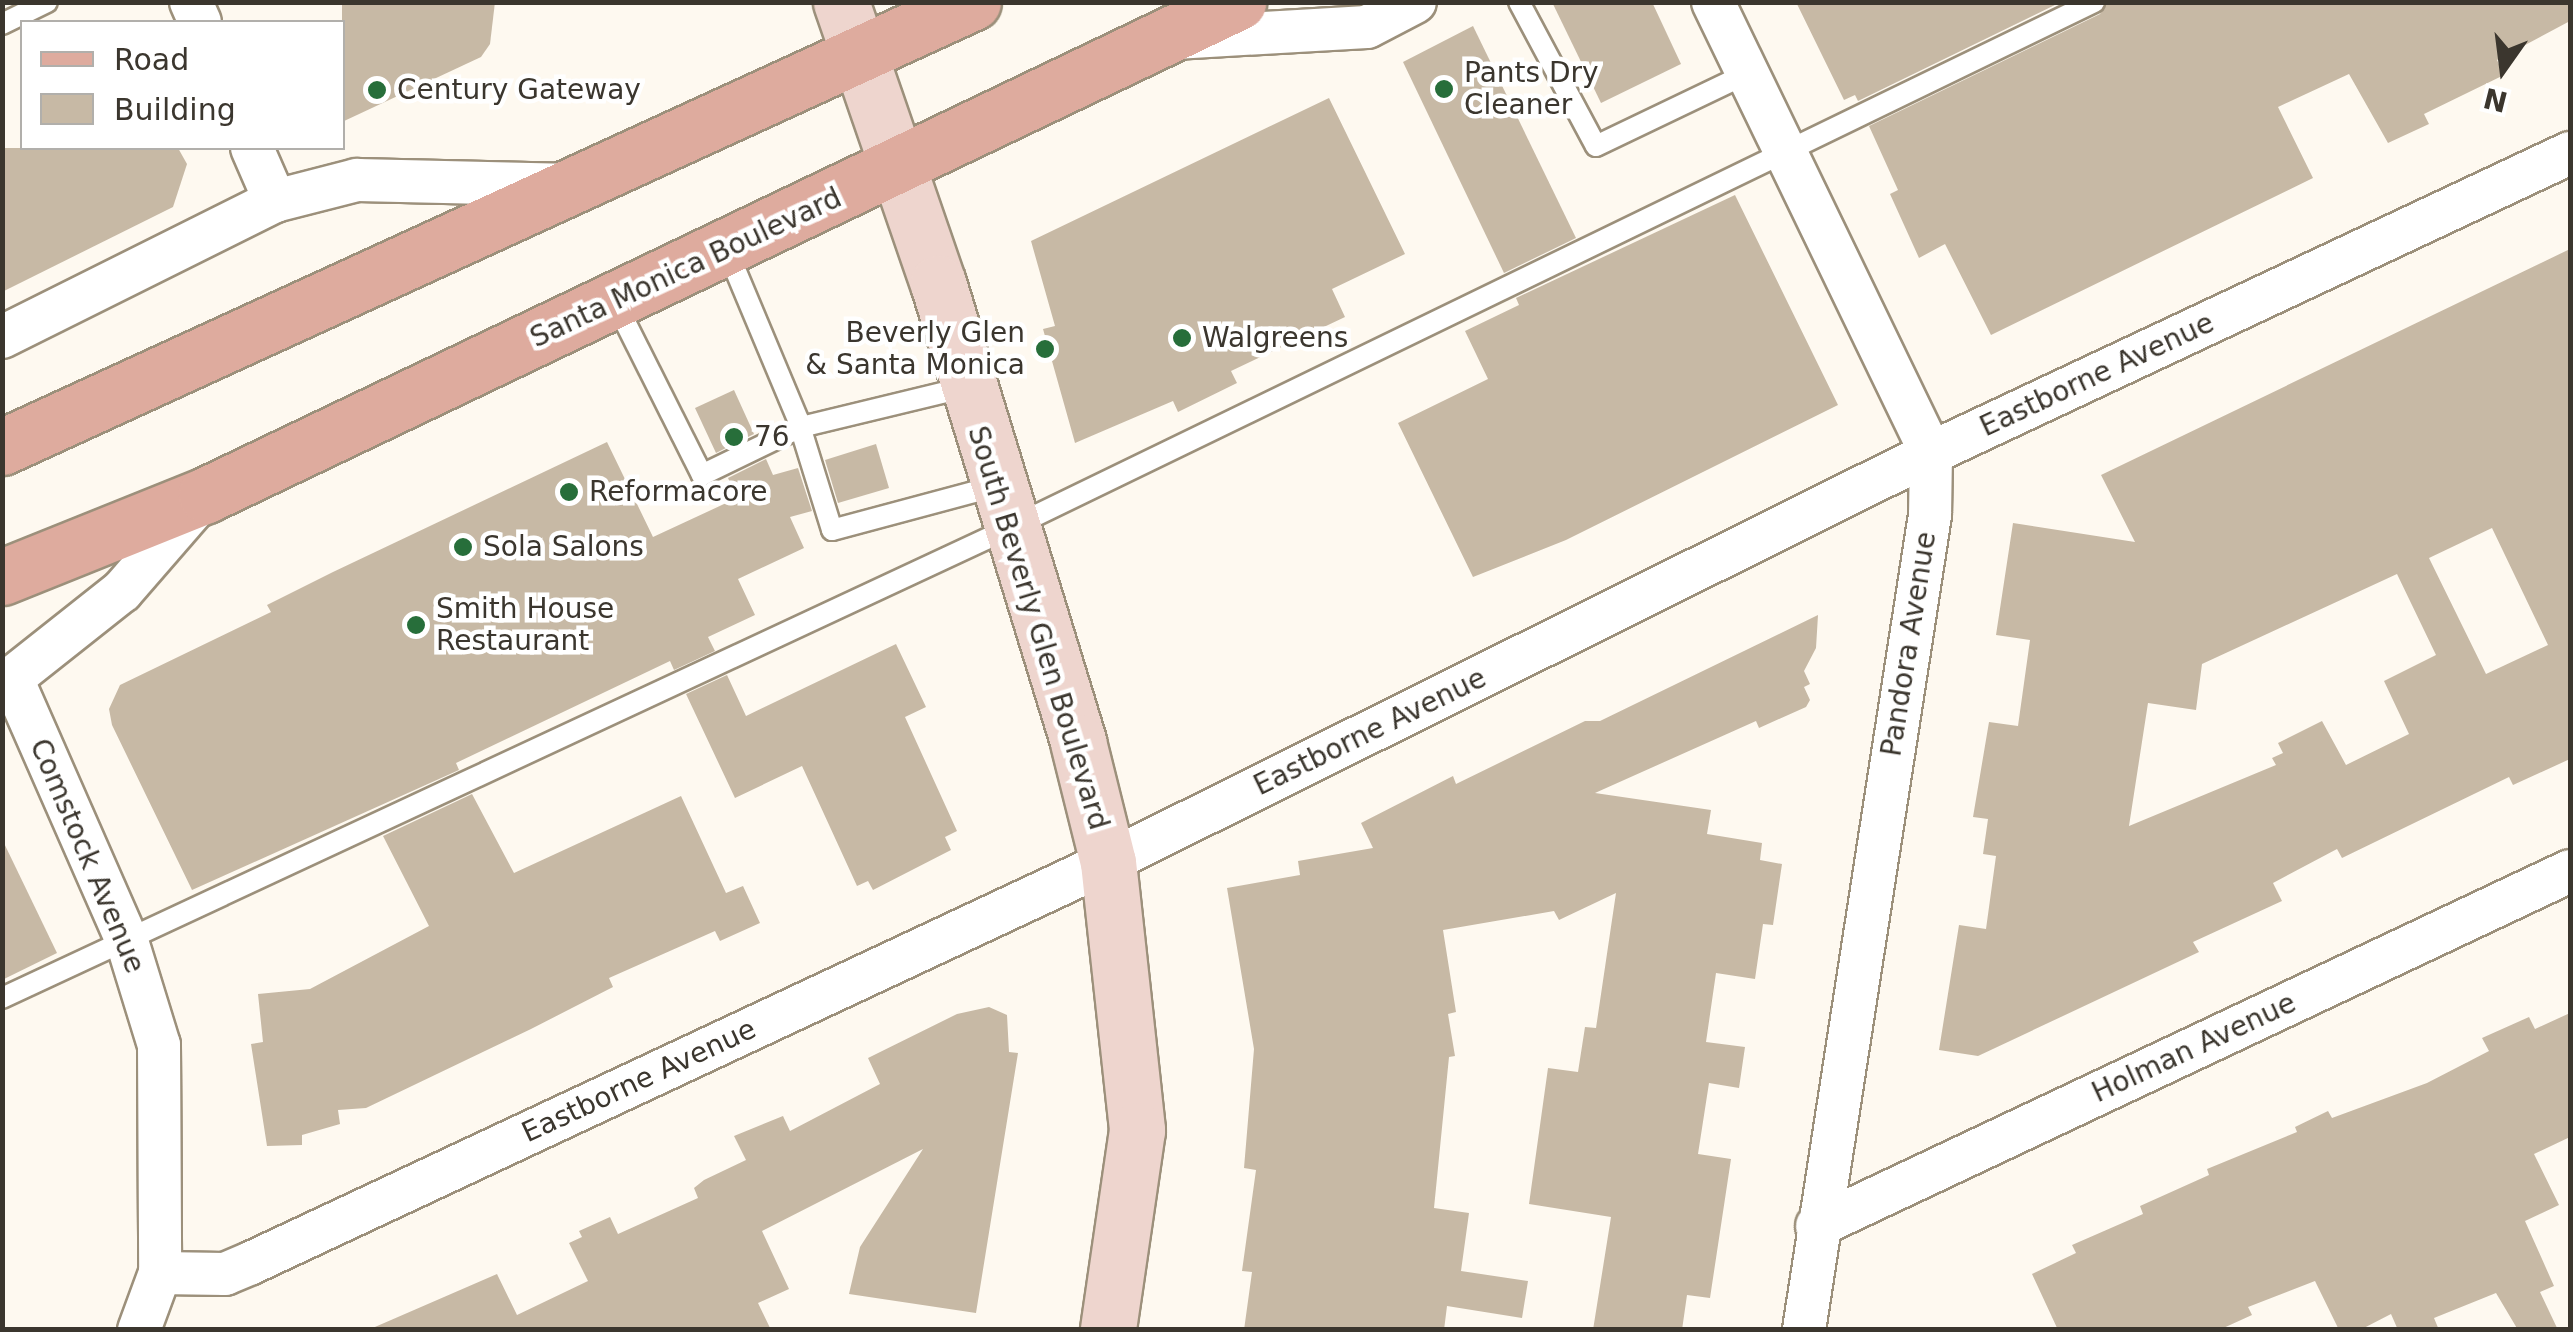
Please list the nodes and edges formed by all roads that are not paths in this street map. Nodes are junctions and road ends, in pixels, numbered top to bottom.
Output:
1 (47, 2) edge
2 (841, 2) edge
3 (973, 2) edge
4 (1238, 2) edge
5 (1415, 2) edge
6 (1519, 2) edge
7 (1713, 2) edge
8 (2094, 2) edge
9 (2, 24) edge
10 (1164, 39) junction
11 (859, 54) junction
12 (1746, 74) junction
13 (253, 150) edge
14 (1782, 152) junction
15 (2570, 154) edge
16 (899, 169) junction
17 (575, 186) junction
18 (274, 201) junction
19 (727, 250) junction
20 (615, 302) junction
21 (2, 337) edge
22 (966, 387) junction
23 (801, 427) junction
24 (2, 446) edge
25 (1931, 453) junction
26 (206, 495) junction
27 (1003, 507) junction
28 (2, 577) edge
29 (8, 683) edge
30 (1108, 862) junction
31 (2570, 871) edge
32 (126, 938) junction
33 (2, 998) edge
34 (1817, 1226) junction
35 (160, 1273) junction
36 (139, 1330) edge
37 (1108, 1330) edge
38 (1804, 1330) edge

1 - 9 lane
2 - 11 main road, South Beverly Glen Boulevard
3 - 11 main road
4 - 10 main road, Santa Monica Boulevard
5 - 10 street, Santa Monica Boulevard
6 - 12 lane
7 - 12 street, Pandora Avenue
8 - 14 lane
10 - 16 main road, Santa Monica Boulevard
11 - 16 main road, South Beverly Glen Boulevard
11 - 17 main road
12 - 14 street, Pandora Avenue
13 - 18 street
14 - 25 street, Pandora Avenue
14 - 27 lane
15 - 25 street, Eastborne Avenue
16 - 19 main road, Santa Monica Boulevard
16 - 22 main road, South Beverly Glen Boulevard
17 - 18 street
17 - 24 main road
18 - 21 street
19 - 20 main road, Santa Monica Boulevard
19 - 23 lane
20 - 23 lane
20 - 26 main road, Santa Monica Boulevard
22 - 23 lane
22 - 27 main road, South Beverly Glen Boulevard
23 - 27 lane
25 - 30 street, Eastborne Avenue
25 - 34 street, Pandora Avenue
26 - 28 main road, Santa Monica Boulevard
26 - 29 street, Santa Monica Boulevard
27 - 30 main road, South Beverly Glen Boulevard
27 - 32 lane
29 - 32 street, Comstock Avenue
30 - 35 street, Eastborne Avenue
30 - 37 main road, South Beverly Glen Boulevard
31 - 34 street, Holman Avenue
32 - 33 lane
32 - 35 street, Comstock Avenue
34 - 38 street, Pandora Avenue
35 - 36 street, Comstock Avenue

